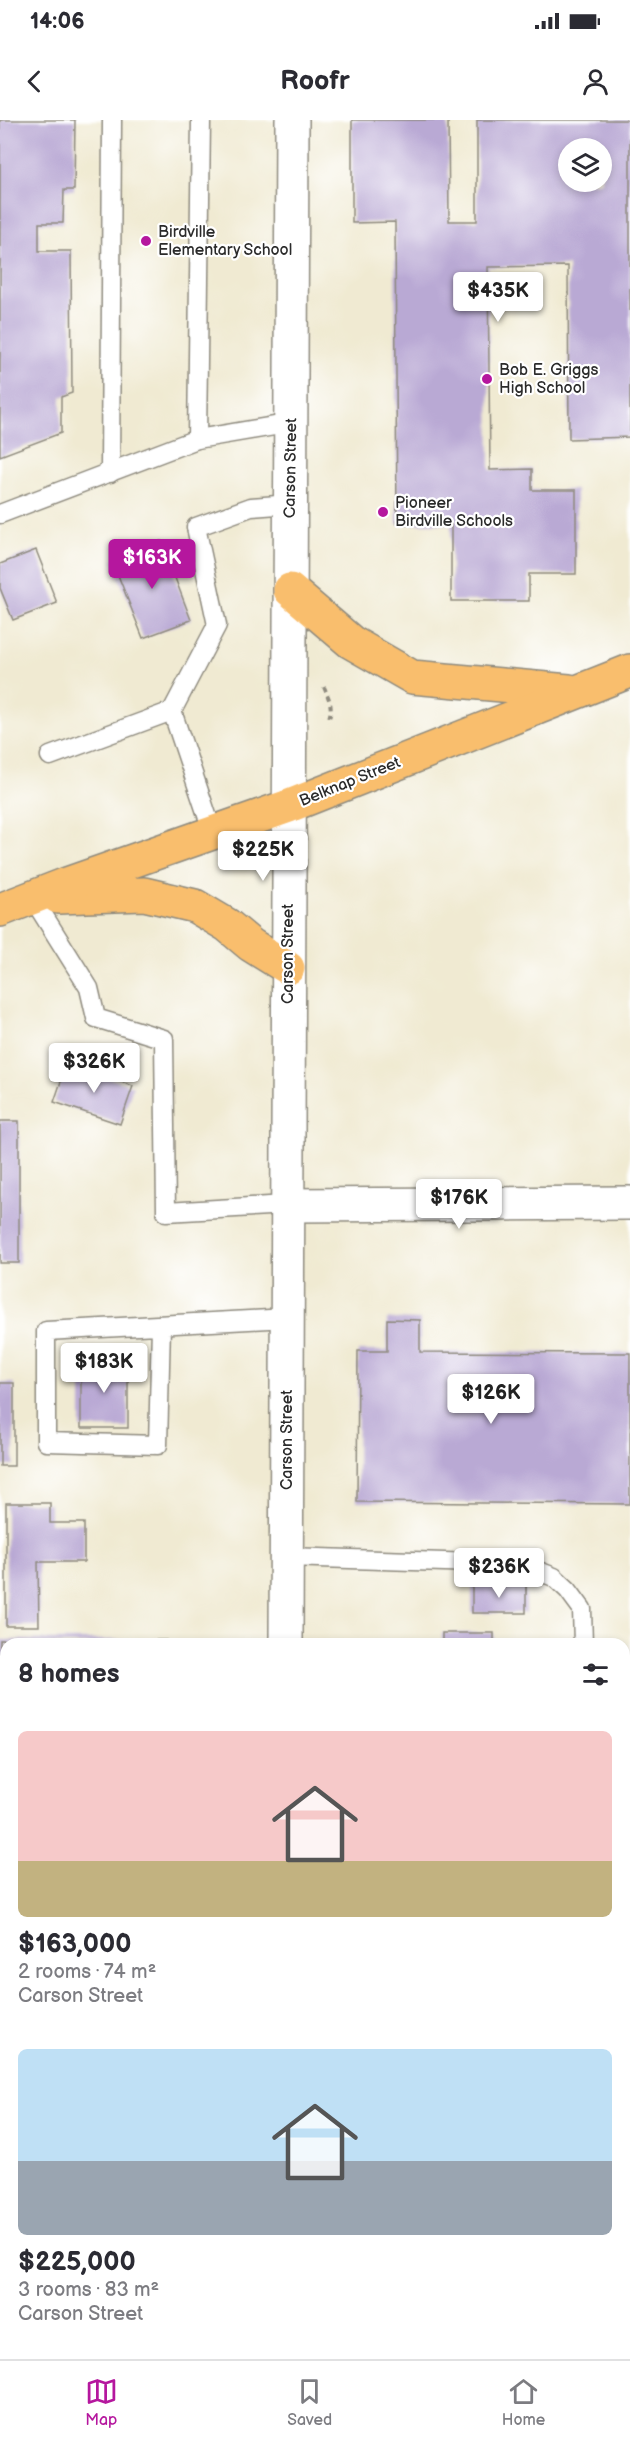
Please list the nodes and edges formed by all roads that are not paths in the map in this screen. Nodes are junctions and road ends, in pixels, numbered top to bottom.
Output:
1 (112, 120) edge
2 (201, 120) edge
3 (292, 120) edge
4 (292, 423) junction
5 (197, 439) junction
6 (110, 473) junction
7 (291, 504) junction
8 (0, 514) edge
9 (290, 590) junction
10 (630, 671) edge
11 (574, 692) junction
12 (172, 711) junction
13 (50, 756) dead end
14 (289, 806) junction
15 (213, 833) junction
16 (32, 897) junction
17 (0, 910) edge
18 (288, 968) junction
19 (630, 1203) edge
20 (287, 1205) junction
21 (287, 1318) junction
22 (161, 1326) junction
23 (286, 1557) junction
24 (286, 1638) edge
25 (583, 1638) edge

1 - 6 lane
2 - 5 lane
3 - 4 street, Carson Street
4 - 5 lane
4 - 7 street, Carson Street
5 - 6 lane
6 - 8 lane
7 - 9 street, Carson Street
7 - 12 lane
9 - 11 main road
9 - 14 street, Carson Street
10 - 11 main road, Belknap Street
11 - 14 main road, Belknap Street
12 - 13 lane
12 - 15 lane
14 - 15 main road, Belknap Street
14 - 18 street, Carson Street
15 - 16 main road, Belknap Street
16 - 17 main road, Belknap Street
16 - 18 main road
16 - 20 lane
18 - 20 street, Carson Street
19 - 20 street
20 - 21 street, Carson Street
21 - 22 lane
21 - 23 street, Carson Street
22 - 22 lane
23 - 24 street, Carson Street
23 - 25 lane

